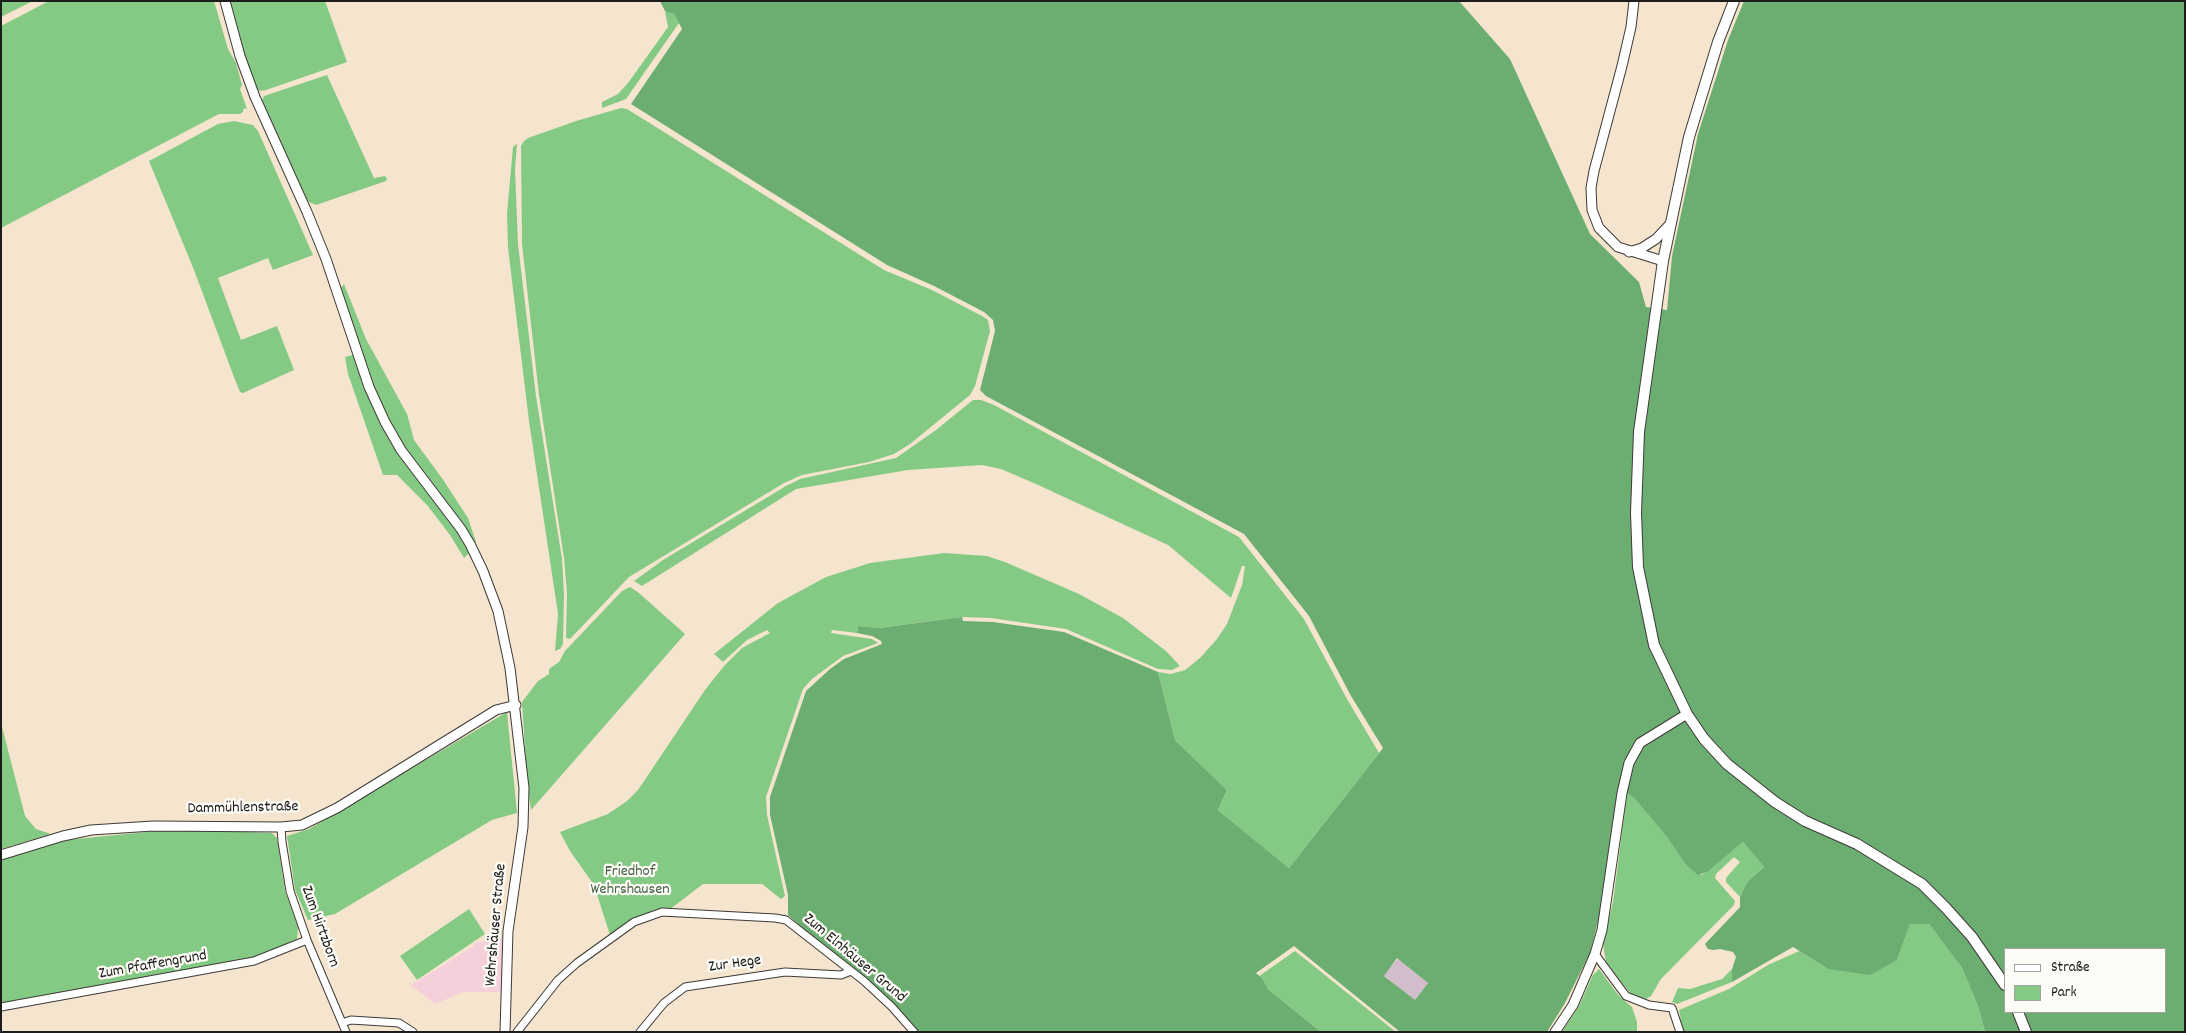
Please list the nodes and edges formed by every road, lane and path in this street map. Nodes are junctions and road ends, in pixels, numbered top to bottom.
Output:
1 (225, 1) edge
2 (1634, 1) edge
3 (1734, 1) edge
4 (1671, 223) junction
5 (1629, 252) junction
6 (1663, 261) junction
7 (516, 705) junction
8 (1687, 714) junction
9 (282, 827) junction
10 (1, 854) edge
11 (307, 940) junction
12 (1595, 954) junction
13 (851, 971) junction
14 (2004, 984) edge
15 (1, 1007) edge
16 (2018, 1013) edge
17 (342, 1024) junction
18 (346, 1032) edge
19 (413, 1032) edge
20 (505, 1032) edge
21 (517, 1032) edge
22 (640, 1032) edge
23 (914, 1032) edge
24 (1555, 1032) edge
25 (1680, 1032) edge
26 (2026, 1032) edge

1 - 7 street, Wehrshäuser Straße
2 - 5 street
3 - 4 main road
4 - 5 street
4 - 6 main road
5 - 6 street
6 - 8 main road
7 - 9 street, Dammühlenstraße
7 - 20 street, Wehrshäuser Straße
8 - 12 street
8 - 14 main road
9 - 10 street, Dammühlenstraße
9 - 11 street, Zum Hirtzborn
11 - 15 street, Zum Pfaffengrund
11 - 17 street, Zum Hirtzborn
12 - 24 street
12 - 25 street
13 - 21 street, Zum Elnhäuser Grund
13 - 22 street, Zur Hege
13 - 23 street, Zum Elnhäuser Grund
16 - 26 main road
17 - 18 street, Zum Hirtzborn
17 - 19 street

